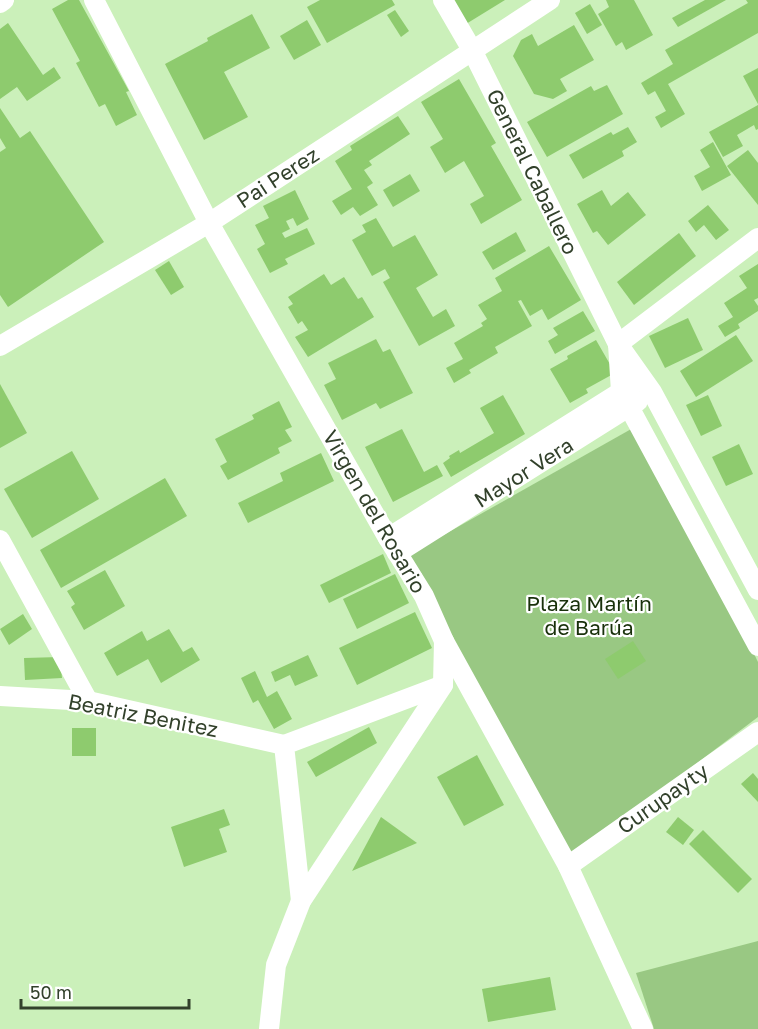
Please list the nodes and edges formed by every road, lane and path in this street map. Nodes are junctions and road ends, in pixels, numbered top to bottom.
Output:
1 (94, 0) edge
2 (443, 0) edge
3 (550, 0) edge
4 (472, 50) junction
5 (209, 224) junction
6 (758, 238) edge
7 (618, 345) junction
8 (0, 346) edge
9 (647, 386) junction
10 (625, 400) junction
11 (0, 540) edge
12 (393, 546) junction
13 (758, 590) edge
14 (444, 641) junction
15 (758, 646) edge
16 (443, 684) junction
17 (0, 696) edge
18 (88, 701) junction
19 (758, 732) edge
20 (284, 745) junction
21 (568, 866) junction
22 (301, 901) junction
23 (269, 1029) edge
24 (643, 1029) edge

1 - 5 street, Virgen del Rosario
2 - 4 street, General Caballero
3 - 4 street, Pai Perez
4 - 5 street, Pai Perez
4 - 7 street, General Caballero
5 - 8 street, Pai Perez
5 - 12 street, Virgen del Rosario
6 - 7 street
7 - 9 street, General Caballero
7 - 10 street, General Caballero
9 - 10 street, Mayor Vera
9 - 13 street, General Caballero
10 - 12 street, Mayor Vera
10 - 15 street, General Caballero
11 - 18 street
12 - 14 street, Virgen del Rosario
14 - 16 street
14 - 21 street, Virgen del Rosario
16 - 20 street
16 - 22 street
17 - 18 street, Beatriz Benitez
18 - 20 street, Beatriz Benitez
19 - 21 street, Curupayty
20 - 22 street
21 - 24 street, Virgen del Rosario
22 - 23 street

